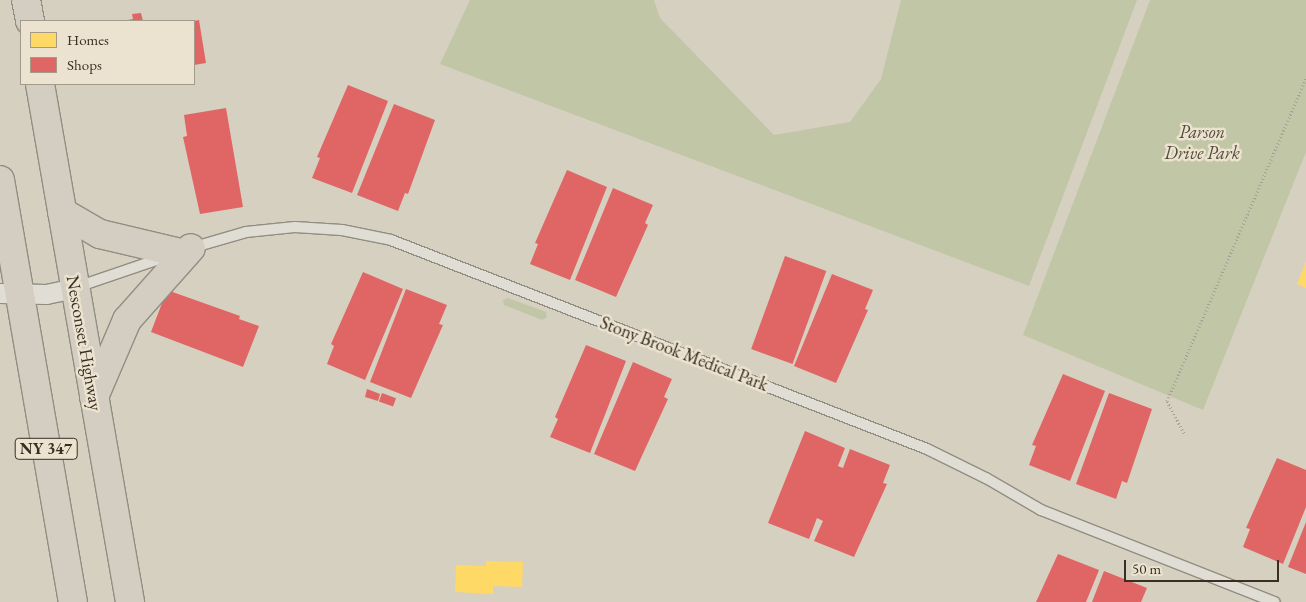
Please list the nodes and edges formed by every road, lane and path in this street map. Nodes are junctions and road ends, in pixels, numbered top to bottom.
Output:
1 (26, 0) edge
2 (30, 20) edge
3 (1306, 78) edge
4 (40, 85) edge
5 (0, 180) edge
6 (62, 212) junction
7 (184, 250) junction
8 (74, 288) junction
9 (10, 294) edge
10 (94, 399) junction
11 (1184, 433) dead end
12 (73, 602) edge
13 (130, 602) edge
14 (1276, 602) edge

1 - 2 highway
3 - 11 path
4 - 6 highway, Nesconset Highway / NY 347
5 - 9 highway, NY 347
6 - 7 highway
6 - 8 highway, Nesconset Highway / NY 347
7 - 8 lane, Stony Brook Medical Park
7 - 10 highway
7 - 14 lane, Stony Brook Medical Park
8 - 9 street
8 - 10 highway, Nesconset Highway / NY 347
9 - 12 highway, NY 347
10 - 13 highway, Nesconset Highway / NY 347

